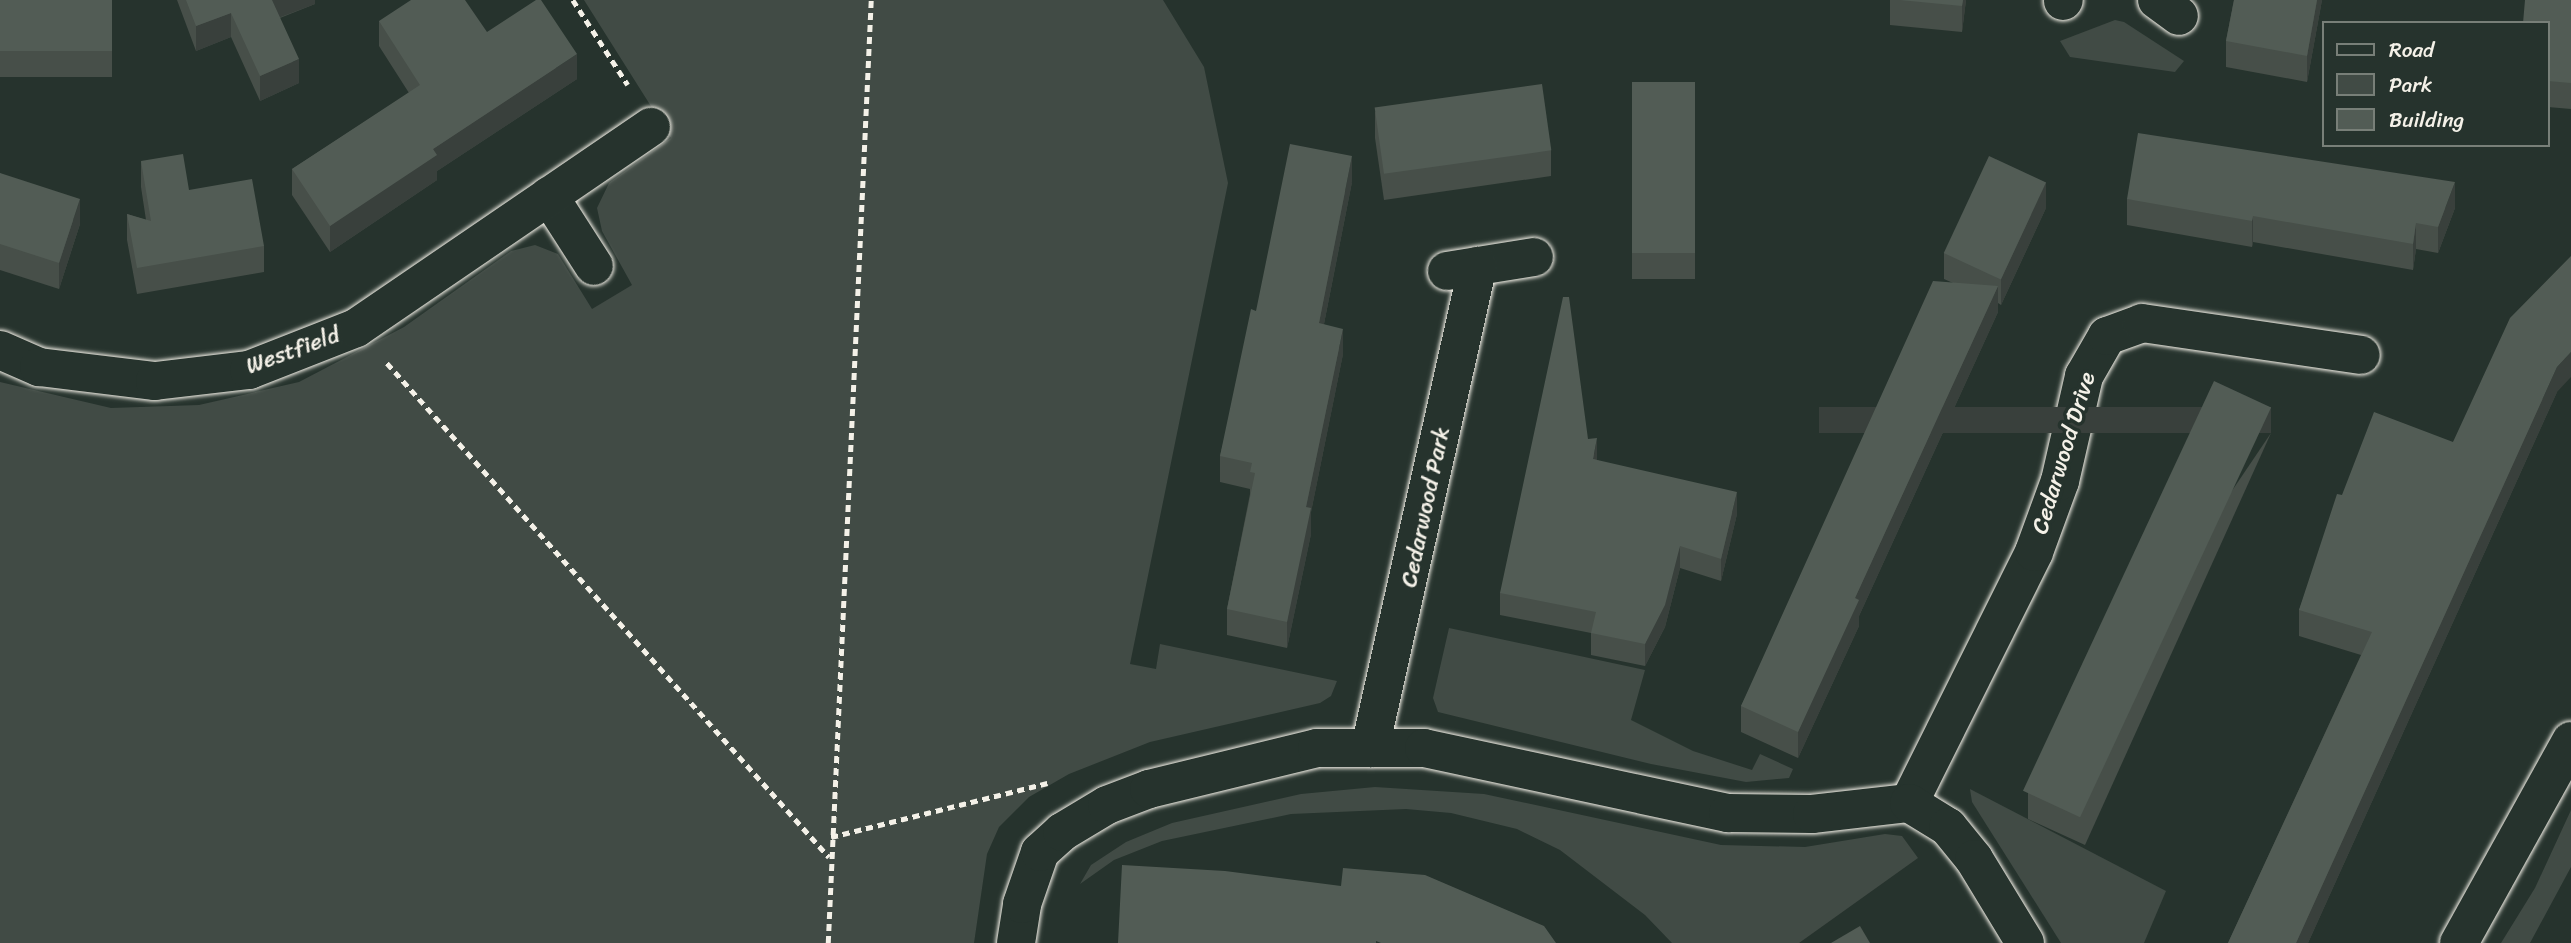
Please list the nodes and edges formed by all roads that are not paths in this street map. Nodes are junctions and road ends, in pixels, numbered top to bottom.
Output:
1 (651, 127) dead end
2 (549, 196) junction
3 (1534, 257) dead end
4 (594, 266) dead end
5 (0, 350) edge
6 (2361, 355) dead end
7 (2571, 741) edge
8 (1370, 748) junction
9 (1909, 803) junction
10 (1016, 943) edge
11 (2025, 943) edge
12 (2459, 943) edge

1 - 2 street, Westfield
2 - 4 street
2 - 5 street, Westfield
3 - 8 street, Cedarwood Park
6 - 9 street, Cedarwood Drive
7 - 12 street
8 - 9 street
8 - 10 street
9 - 11 street

